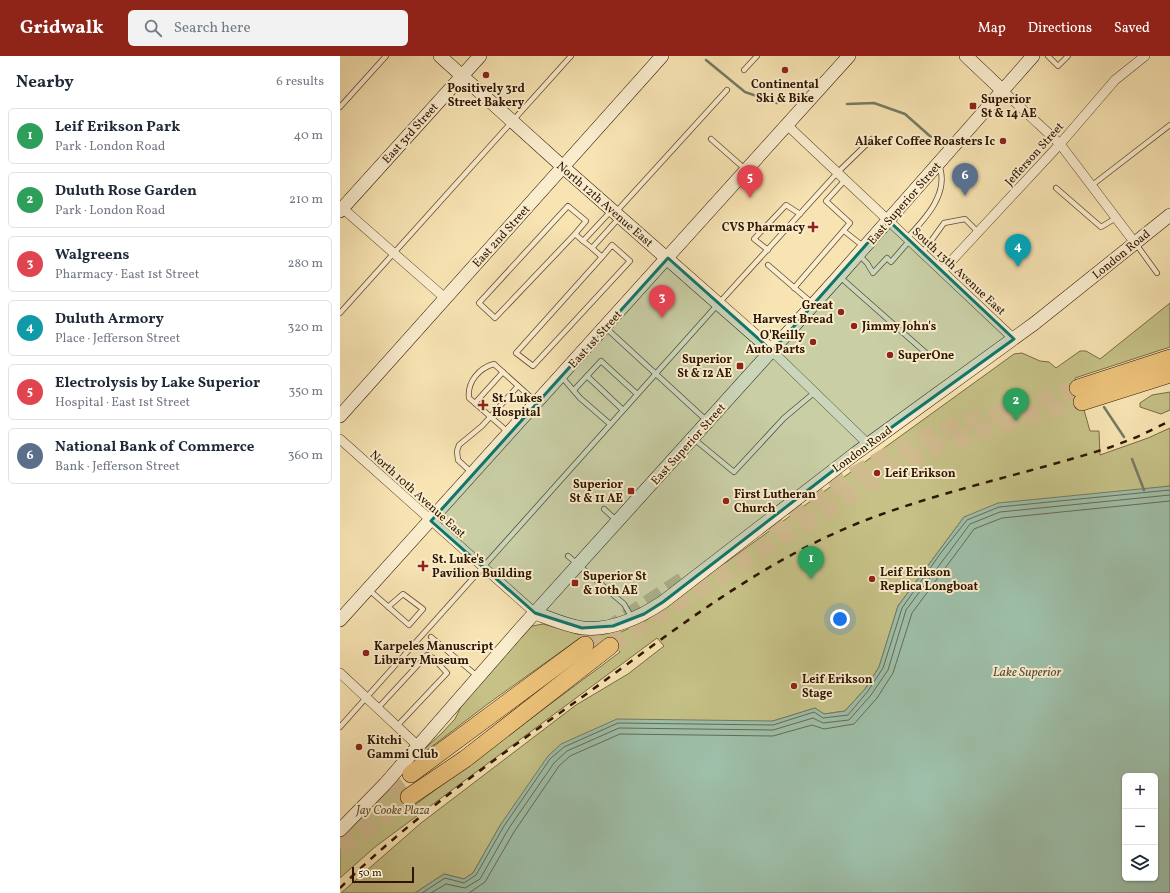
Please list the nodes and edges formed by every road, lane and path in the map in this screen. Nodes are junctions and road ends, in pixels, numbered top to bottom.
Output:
1 (386, 56) edge
2 (440, 56) edge
3 (480, 56) edge
4 (571, 56) edge
5 (662, 56) edge
6 (757, 56) edge
7 (848, 56) edge
8 (966, 56) edge
9 (1033, 56) edge
10 (1048, 56) edge
11 (1068, 56) edge
12 (1145, 56) edge
13 (744, 70) dead end
14 (462, 76) junction
15 (727, 90) dead end
16 (1002, 90) junction
17 (340, 107) edge
18 (513, 122) junction
19 (787, 125) junction
20 (1170, 125) edge
21 (711, 139) dead end
22 (872, 139) dead end
23 (1060, 144) junction
24 (938, 163) junction
25 (562, 167) junction
26 (747, 170) junction
27 (838, 173) junction
28 (845, 180) junction
29 (1091, 186) junction
30 (1056, 188) dead end
31 (341, 208) edge
32 (616, 213) junction
33 (800, 214) junction
34 (1170, 215) edge
35 (1116, 218) junction
36 (888, 220) junction
37 (844, 231) junction
38 (978, 232) junction
39 (575, 234) junction
40 (908, 239) junction
41 (583, 241) junction
42 (1135, 242) junction
43 (592, 248) junction
44 (768, 250) junction
45 (861, 250) junction
46 (923, 252) junction
47 (395, 254) junction
48 (602, 257) junction
49 (668, 258) junction
50 (768, 265) dead end
51 (942, 271) junction
52 (1157, 273) dead end
53 (839, 276) junction
54 (794, 288) junction
55 (445, 298) junction
56 (719, 303) junction
57 (813, 304) junction
58 (340, 313) edge
59 (606, 327) junction
60 (1014, 339) junction
61 (772, 351) junction
62 (926, 352) dead end
63 (1170, 358) edge
64 (503, 372) junction
65 (656, 374) junction
66 (1170, 374) edge
67 (561, 376) junction
68 (587, 376) junction
69 (518, 386) junction
70 (574, 390) junction
71 (815, 392) junction
72 (637, 394) junction
73 (475, 403) junction
74 (537, 404) junction
75 (623, 410) junction
76 (340, 416) edge
77 (490, 417) junction
78 (708, 422) junction
79 (610, 424) junction
80 (510, 434) junction
81 (693, 438) junction
82 (340, 439) edge
83 (868, 444) junction
84 (473, 474) junction
85 (604, 509) dead end
86 (431, 521) junction
87 (617, 522) junction
88 (568, 556) dead end
89 (579, 564) junction
90 (482, 567) junction
91 (368, 589) junction
92 (388, 607) junction
93 (535, 613) junction
94 (633, 619) junction
95 (340, 620) edge
96 (431, 637) dead end
97 (585, 645) tunnel mouth
98 (610, 646) tunnel mouth
99 (340, 673) edge
100 (478, 677) junction
101 (366, 697) junction
102 (378, 708) junction
103 (397, 726) junction
104 (340, 727) edge
105 (418, 746) junction
106 (411, 774) tunnel mouth
107 (409, 798) tunnel mouth
108 (340, 830) edge

1 - 17 lane
2 - 14 street, North 12th Avenue East
3 - 14 street, East 3rd Street
4 - 18 lane
5 - 25 street, East 2nd Street
6 - 13 lane
7 - 19 street, East 1st Street
8 - 16 street
9 - 16 street, East Superior Street
10 - 11 lane
12 - 23 street, Jefferson Street
14 - 18 street, North 12th Avenue East
14 - 31 street, East 3rd Street
15 - 32 lane
16 - 23 street
16 - 24 street, East Superior Street
18 - 25 street, North 12th Avenue East
18 - 47 lane
19 - 26 street, East 1st Street
19 - 27 street, South 13th Avenue East
20 - 29 lane
21 - 26 lane
22 - 27 lane
23 - 29 street
23 - 38 street, Jefferson Street
24 - 36 street, East Superior Street
24 - 40 lane
25 - 32 street, North 12th Avenue East
25 - 55 street, East 2nd Street
26 - 49 street, East 1st Street
27 - 28 street, South 13th Avenue East
27 - 33 lane
28 - 36 street, South 13th Avenue East
28 - 37 lane
29 - 35 street
30 - 35 lane
31 - 47 street
32 - 41 lane
32 - 43 lane
32 - 49 street, North 12th Avenue East
33 - 44 lane
33 - 44 lane
34 - 42 street, London Road
35 - 42 street
36 - 40 street, South 13th Avenue East
36 - 45 street, East Superior Street
37 - 45 lane
37 - 54 lane
38 - 46 lane
38 - 51 street, Jefferson Street
39 - 39 lane
39 - 41 lane
40 - 45 lane
40 - 46 street, South 13th Avenue East
41 - 43 lane
42 - 52 lane
42 - 60 street, London Road
43 - 48 lane
44 - 56 lane
45 - 53 street, East Superior Street
46 - 51 street, South 13th Avenue East
47 - 55 street
47 - 58 lane
48 - 48 lane
49 - 56 street, North 12th Avenue East
49 - 59 street, East 1st Street
50 - 54 lane
51 - 60 street, South 13th Avenue East
53 - 57 street, East Superior Street
53 - 62 lane
54 - 57 lane
55 - 76 street, East 2nd Street
56 - 61 street, North 12th Avenue East
56 - 65 lane
57 - 61 street, East Superior Street
59 - 65 lane
59 - 67 street, East 1st Street
60 - 83 street, London Road
61 - 71 street
61 - 78 street, East Superior Street
63 - 66 highway
64 - 69 lane
64 - 73 lane
64 - 73 lane
65 - 72 lane
65 - 78 lane
67 - 70 lane
67 - 74 street, East 1st Street
68 - 70 lane
68 - 72 lane
68 - 75 lane
69 - 74 lane
69 - 77 lane
70 - 79 lane
71 - 81 lane
71 - 83 street
72 - 75 lane
73 - 77 lane
74 - 80 street, East 1st Street
75 - 79 lane
77 - 80 lane
77 - 84 lane
78 - 81 street, East Superior Street
79 - 90 lane
80 - 84 street, East 1st Street
81 - 87 street, East Superior Street
82 - 86 street, North 10th Avenue East
83 - 94 street, London Road
84 - 86 street, East 1st Street
85 - 87 lane
86 - 90 street, North 10th Avenue East
86 - 91 street, East 1st Street
87 - 89 street, East Superior Street
88 - 89 lane
89 - 93 street, East Superior Street
89 - 94 lane
90 - 93 street, North 10th Avenue East
90 - 101 lane
91 - 92 lane
91 - 95 street, East 1st Street
92 - 92 lane
93 - 94 street, London Road
93 - 100 street, East Superior Street
96 - 100 lane
97 - 106 highway
98 - 107 highway
99 - 101 street
100 - 105 street, East Superior Street
101 - 102 street
101 - 104 lane
102 - 103 street
102 - 103 lane
103 - 105 street
105 - 108 street, East Superior Street

